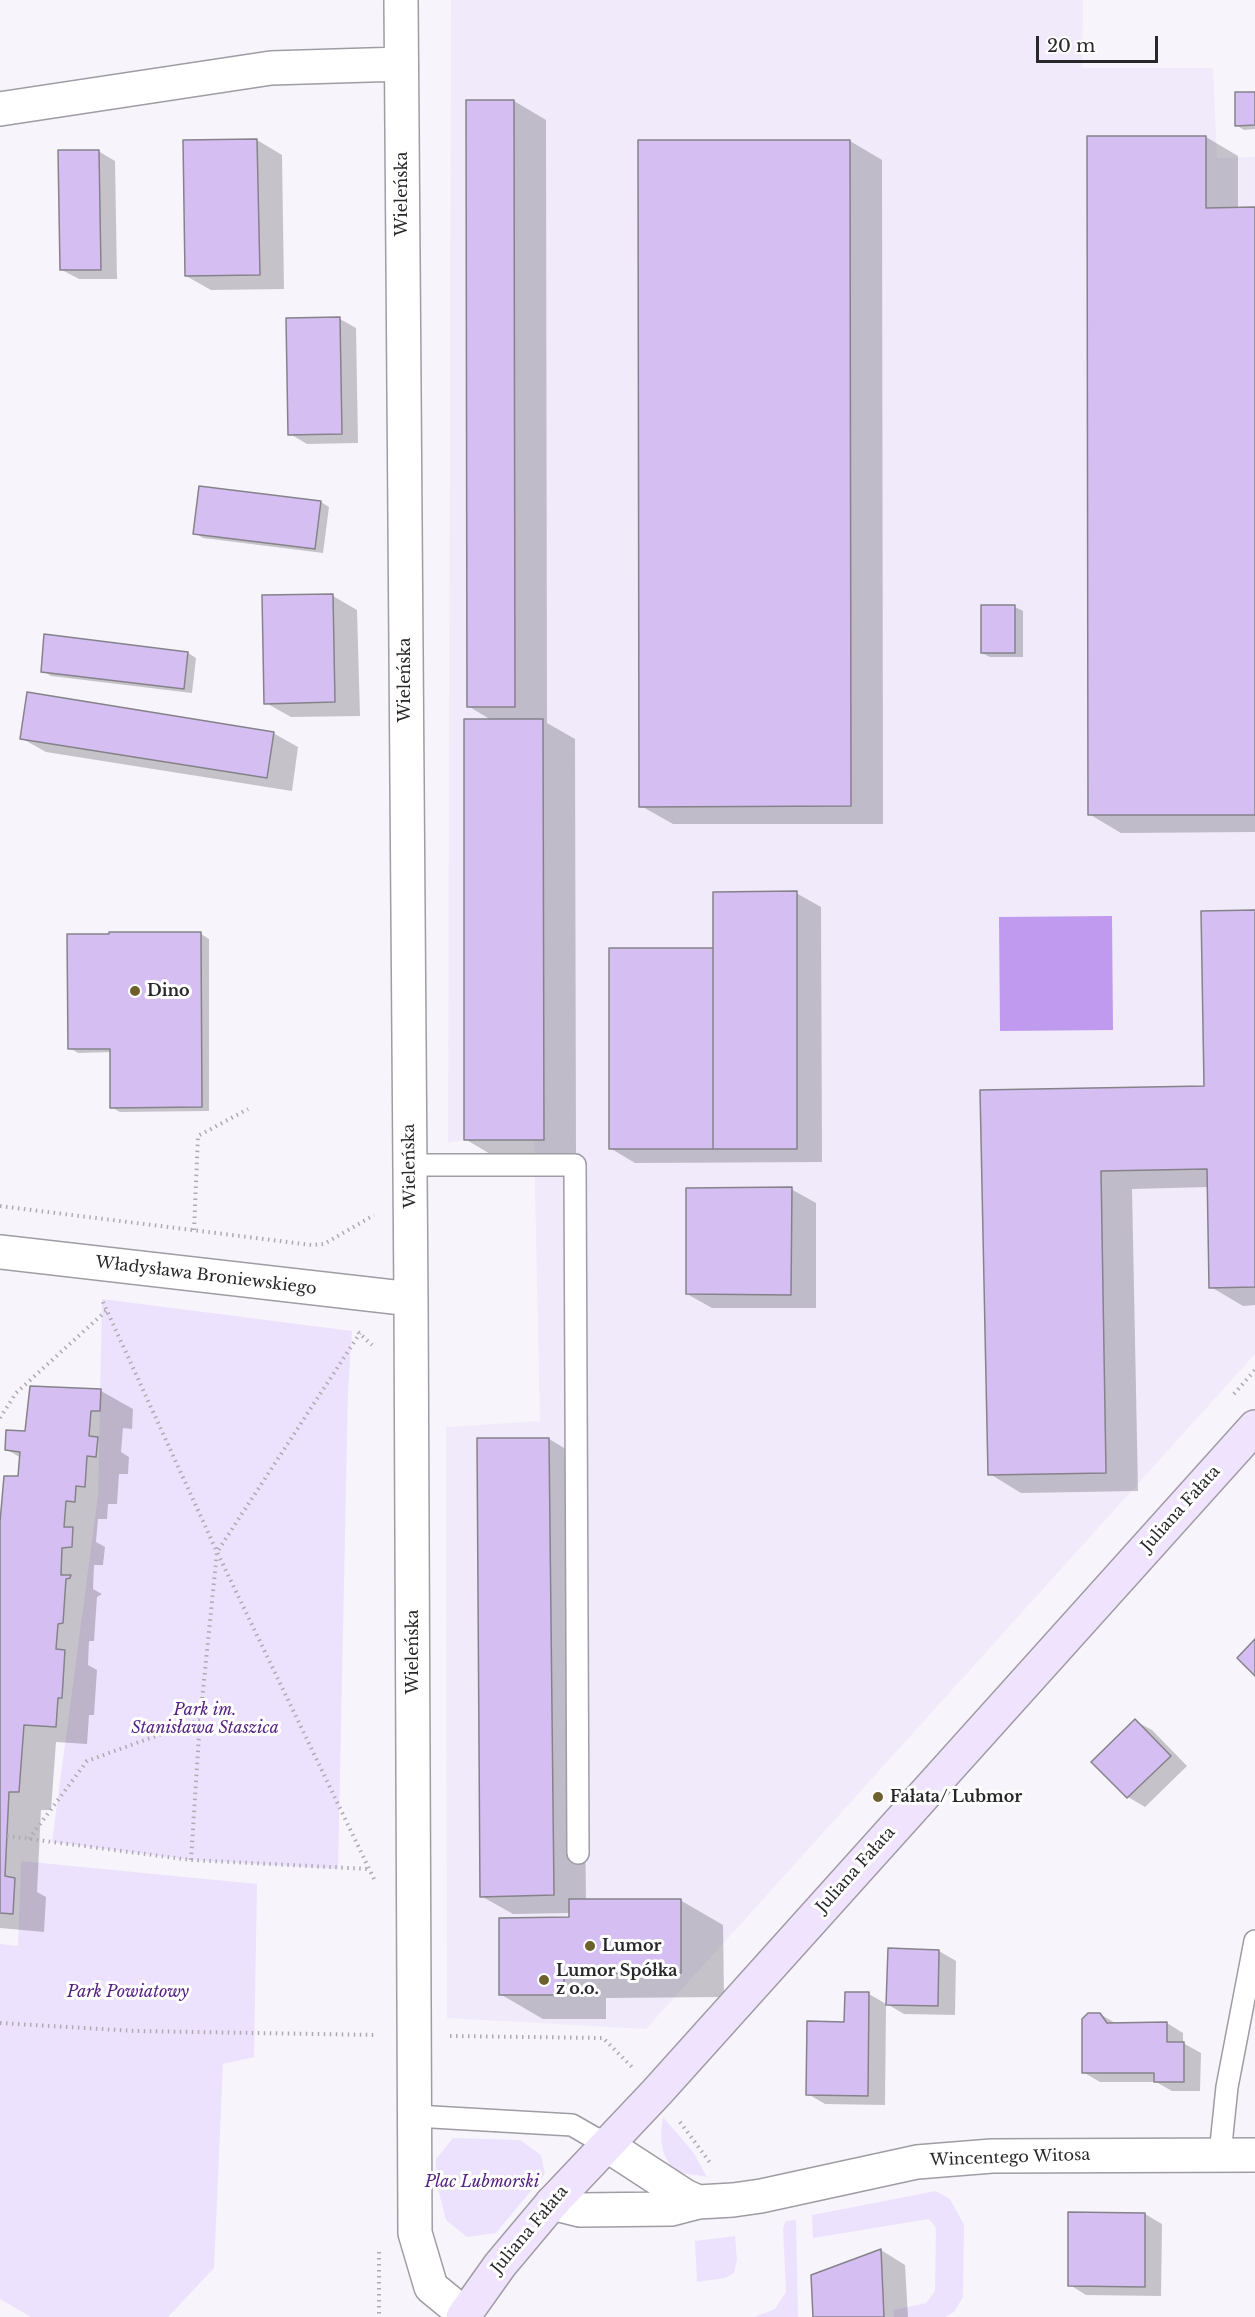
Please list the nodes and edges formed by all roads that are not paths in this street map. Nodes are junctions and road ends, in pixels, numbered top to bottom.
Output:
1 (401, 0) edge
2 (400, 64) junction
3 (0, 109) edge
4 (410, 1179) junction
5 (0, 1252) edge
6 (411, 1299) junction
7 (1255, 1427) edge
8 (578, 1854) dead end
9 (1255, 1941) edge
10 (415, 2116) junction
11 (605, 2144) junction
12 (1220, 2154) junction
13 (1255, 2154) edge
14 (1255, 2170) edge
15 (698, 2202) junction
16 (552, 2203) junction
17 (463, 2316) edge

1 - 2 street, Wieleńska
2 - 3 street
2 - 4 street, Wieleńska
4 - 6 street, Wieleńska
4 - 8 lane
5 - 6 street, Władysława Broniewskiego
6 - 10 street, Wieleńska
7 - 11 main road, Juliana Fałata
9 - 12 lane
10 - 11 lane
10 - 17 street, Wieleńska
11 - 15 street
11 - 16 main road, Juliana Fałata
12 - 13 street, Wincentego Witosa
12 - 15 street, Wincentego Witosa
13 - 14 street
15 - 16 street, Wincentego Witosa
16 - 17 main road, Juliana Fałata

